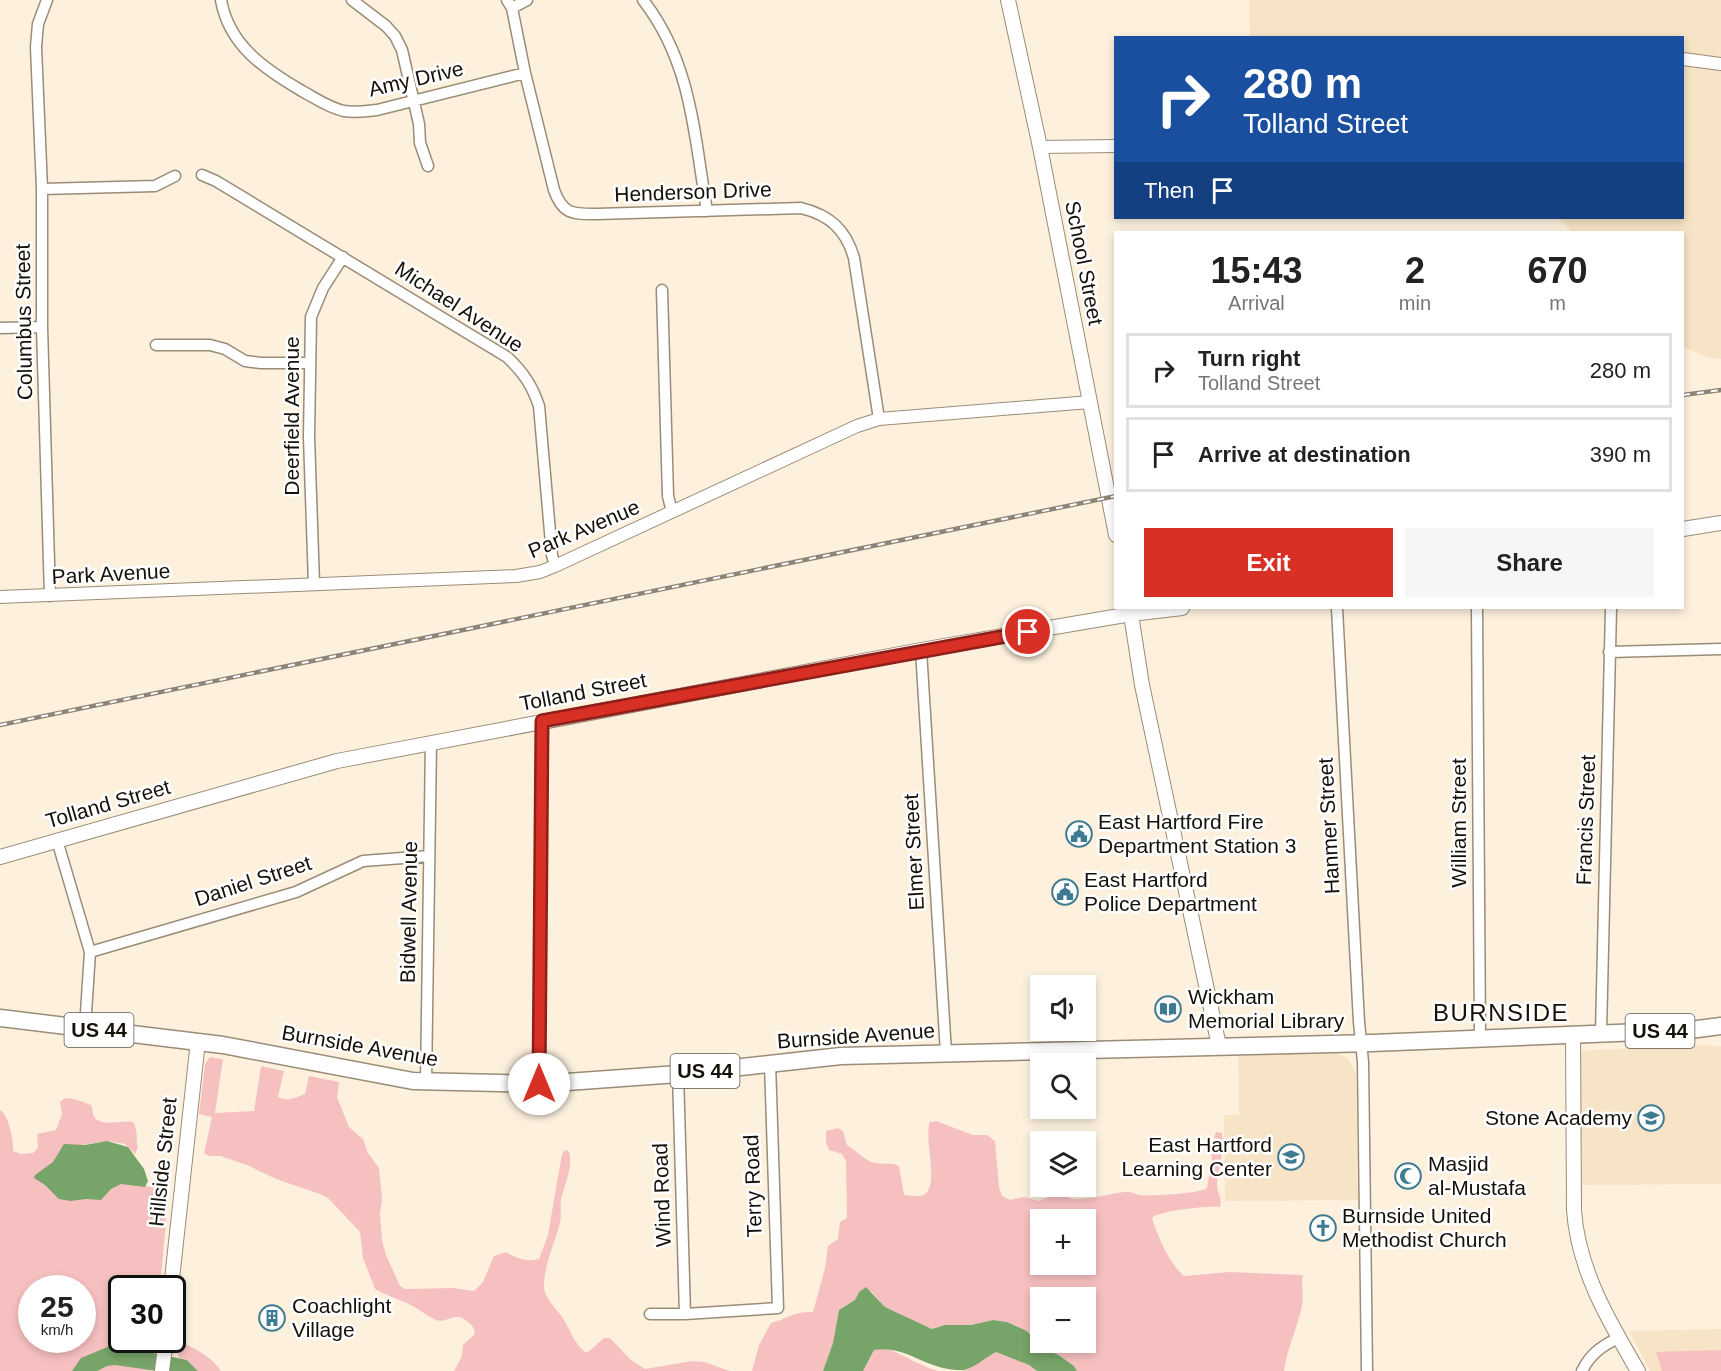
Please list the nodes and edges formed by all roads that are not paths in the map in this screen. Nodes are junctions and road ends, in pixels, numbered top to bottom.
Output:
1 (46, 0) edge
2 (221, 0) edge
3 (352, 0) edge
4 (527, 0) edge
5 (643, 0) edge
6 (1008, 0) edge
7 (509, 4) edge
8 (1684, 59) edge
9 (1721, 64) edge
10 (525, 73) junction
11 (413, 100) junction
12 (1114, 146) edge
13 (1040, 147) junction
14 (428, 166) dead end
15 (202, 175) dead end
16 (175, 176) dead end
17 (42, 189) junction
18 (706, 211) junction
19 (343, 257) junction
20 (662, 290) dead end
21 (42, 327) junction
22 (0, 328) edge
23 (156, 345) dead end
24 (309, 363) junction
25 (1090, 402) junction
26 (879, 419) junction
27 (672, 512) junction
28 (1721, 524) edge
29 (1114, 525) edge
30 (1684, 529) edge
31 (555, 566) junction
32 (314, 584) junction
33 (50, 596) junction
34 (0, 597) edge
35 (1165, 609) edge
36 (1337, 609) edge
37 (1477, 609) edge
38 (1611, 609) edge
39 (1131, 611) edge
40 (1721, 649) edge
41 (921, 650) junction
42 (1610, 652) junction
43 (542, 721) junction
44 (431, 742) junction
45 (57, 840) junction
46 (429, 856) junction
47 (0, 857) edge
48 (90, 951) junction
49 (0, 1018) edge
50 (1721, 1026) edge
51 (84, 1028) junction
52 (1573, 1034) junction
53 (1600, 1034) junction
54 (1480, 1038) junction
55 (198, 1041) junction
56 (1361, 1043) junction
57 (1219, 1046) junction
58 (946, 1053) junction
59 (770, 1063) junction
60 (678, 1074) junction
61 (426, 1083) junction
62 (539, 1084) junction
63 (172, 1275) edge
64 (650, 1314) dead end
65 (685, 1314) junction
66 (1618, 1338) junction
67 (164, 1353) edge
68 (162, 1371) edge
69 (1366, 1371) edge
70 (1582, 1371) edge
71 (1638, 1371) edge

1 - 17 street, Columbus Street
2 - 11 street, Amy Drive
3 - 11 street
4 - 7 street
5 - 18 street
6 - 13 main road, School Street
7 - 10 street, Henderson Drive
8 - 9 street
10 - 11 street, Amy Drive
10 - 18 street, Henderson Drive
11 - 14 street
12 - 13 street
13 - 25 main road, School Street
15 - 19 street, Michael Avenue
16 - 17 street
17 - 21 street, Columbus Street
18 - 26 street, Henderson Drive
19 - 24 street, Deerfield Avenue
19 - 31 street, Michael Avenue
20 - 27 street
21 - 22 street
21 - 33 street, Columbus Street
23 - 24 street
24 - 32 street, Deerfield Avenue
25 - 26 street, Park Avenue
25 - 29 main road, School Street
26 - 27 street, Park Avenue
27 - 31 street, Park Avenue
28 - 30 main road
31 - 32 street, Park Avenue
32 - 33 street, Park Avenue
33 - 34 street, Park Avenue
35 - 39 main road, Tolland Street
36 - 56 street, Hanmer Street
37 - 54 street, William Street
38 - 42 street, Francis Street
39 - 41 main road, Tolland Street
39 - 57 main road
40 - 42 street
41 - 43 main road, Tolland Street
41 - 58 street, Elmer Street
42 - 53 street, Francis Street
43 - 44 main road, Tolland Street
43 - 62 street
44 - 45 main road, Tolland Street
44 - 46 street, Bidwell Avenue
45 - 47 main road, Tolland Street
45 - 48 street
46 - 48 street, Daniel Street
46 - 61 street, Bidwell Avenue
48 - 51 street
49 - 51 main road, Burnside Avenue / US 44
50 - 53 main road, Burnside Avenue / US 44
51 - 55 main road, Burnside Avenue / US 44
52 - 53 main road, Burnside Avenue / US 44
52 - 54 main road, Burnside Avenue / US 44
52 - 66 main road
54 - 56 main road, Burnside Avenue / US 44
55 - 61 main road, Burnside Avenue / US 44
55 - 63 main road, Hillside Street
56 - 57 main road, Burnside Avenue / US 44
56 - 69 street, Hanmer Street
57 - 58 main road, Burnside Avenue / US 44
58 - 59 main road, Burnside Avenue / US 44
59 - 60 main road, Burnside Avenue / US 44
59 - 65 street, Terry Road
60 - 62 main road, Burnside Avenue / US 44
60 - 65 street, Wind Road
61 - 62 main road, Burnside Avenue / US 44
64 - 65 street
66 - 70 street
66 - 71 main road
67 - 68 main road

